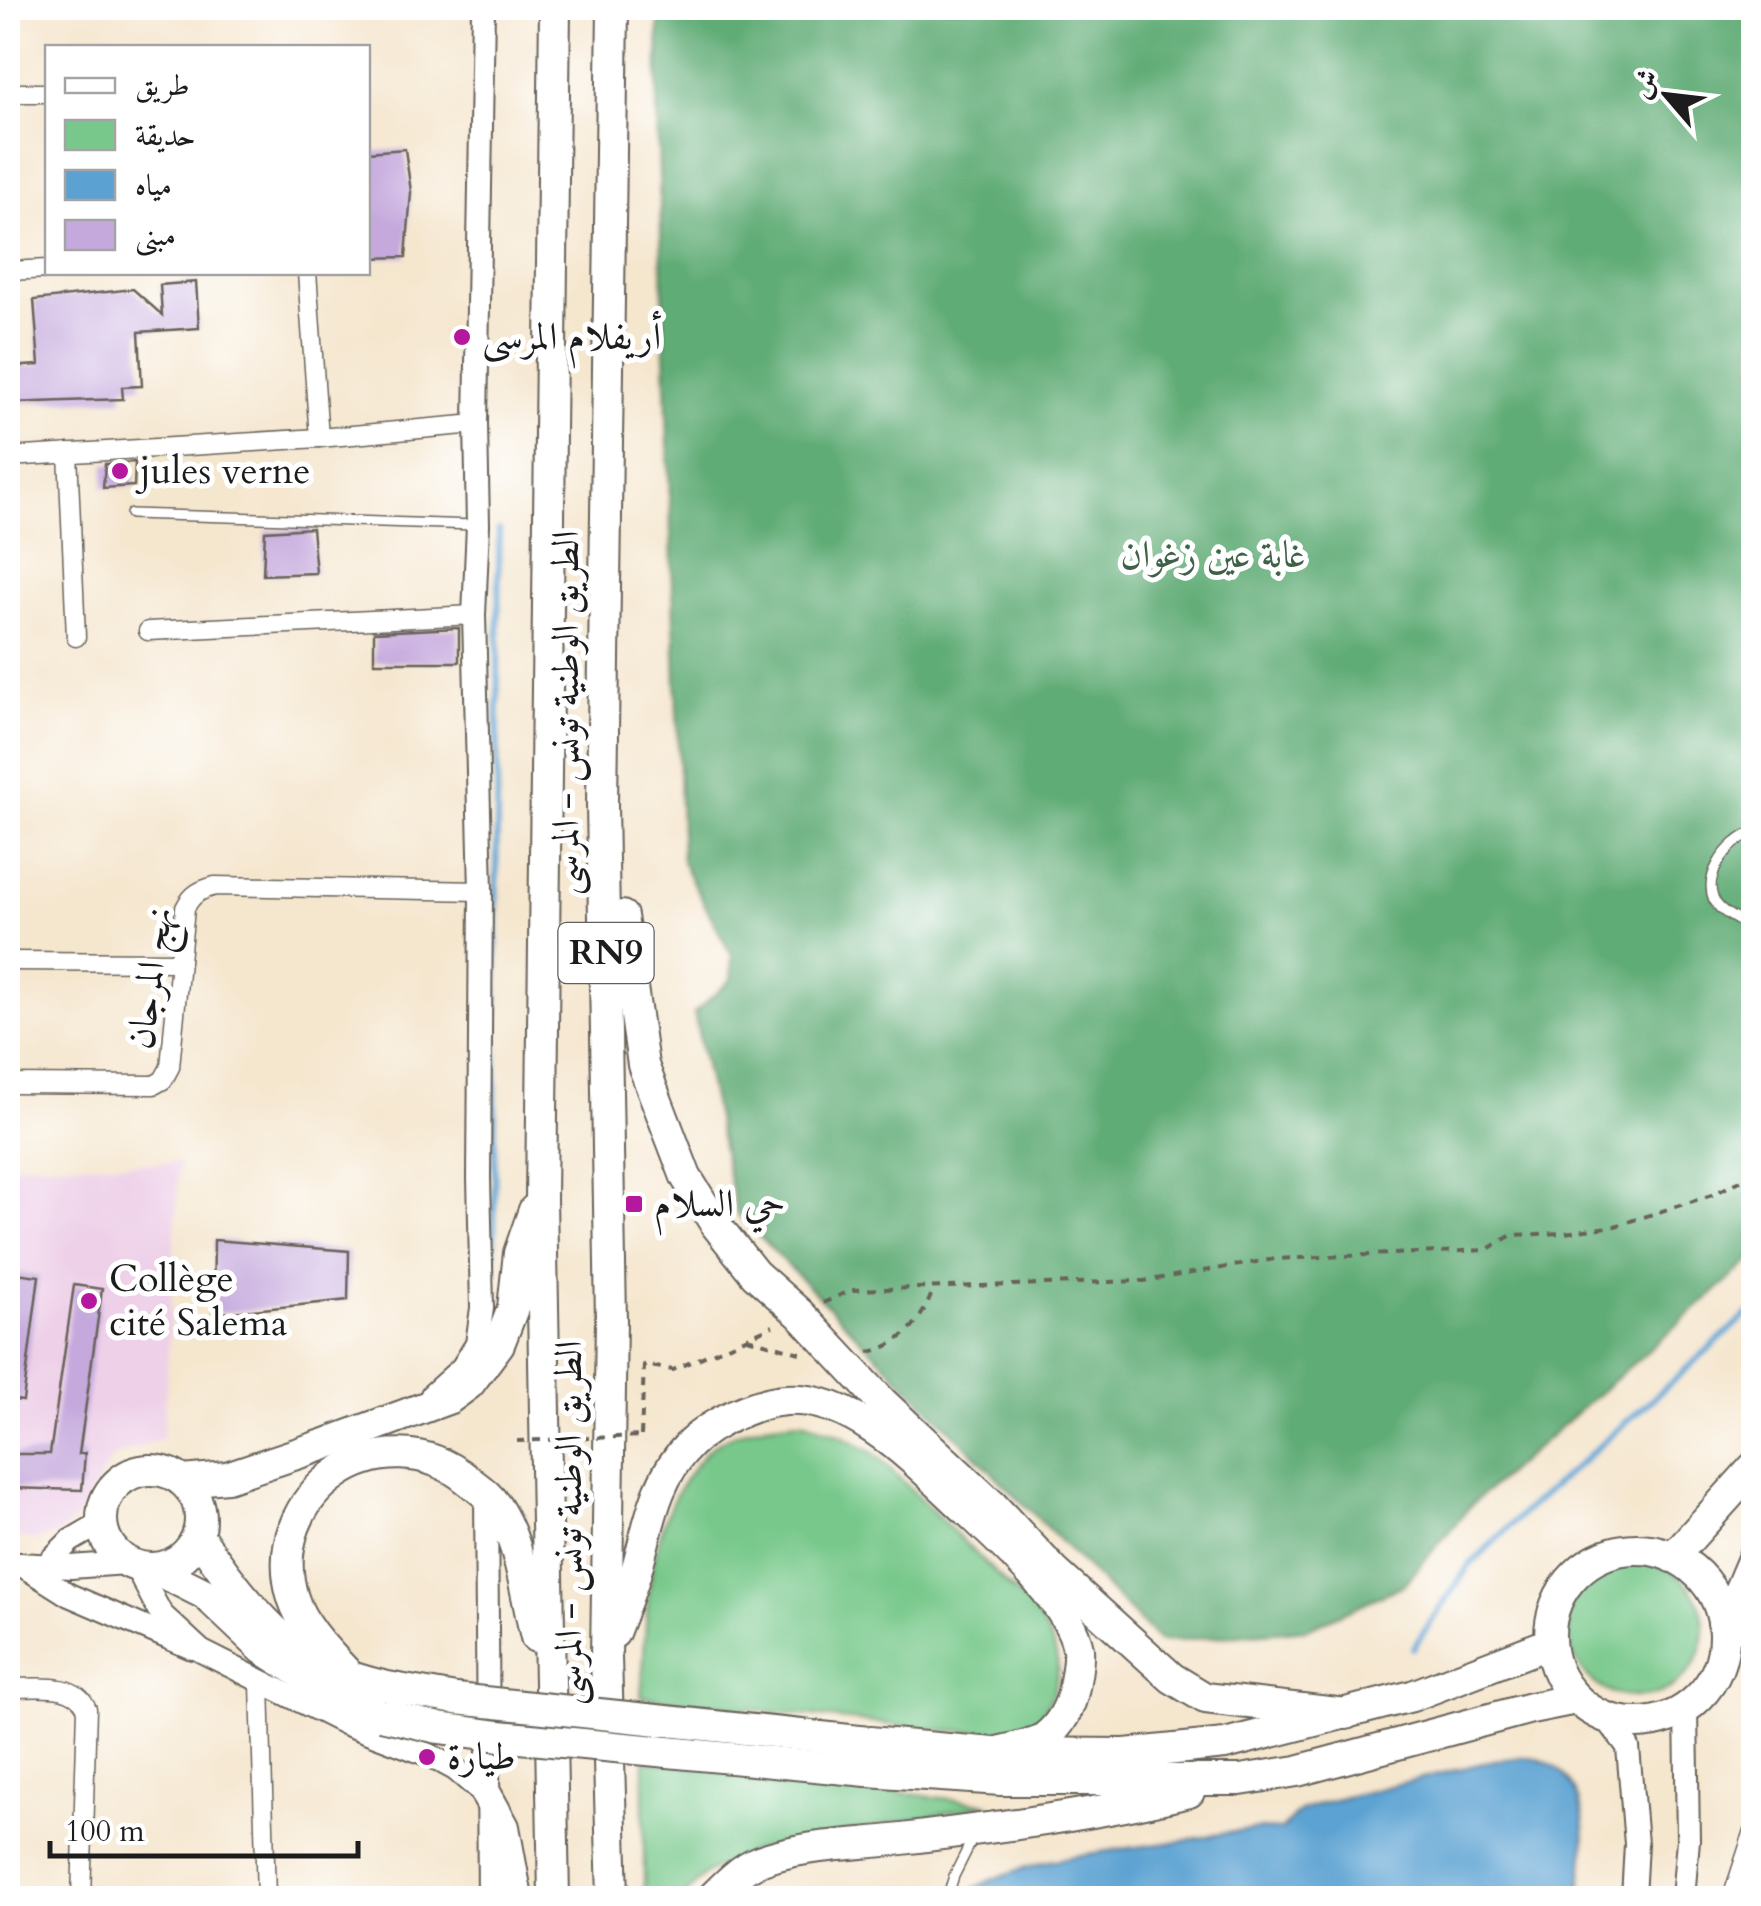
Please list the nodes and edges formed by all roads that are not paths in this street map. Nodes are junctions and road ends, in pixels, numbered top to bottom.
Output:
1 (483, 8) edge
2 (554, 8) edge
3 (613, 8) edge
4 (8, 93) edge
5 (45, 93) edge
6 (45, 269) edge
7 (8, 271) edge
8 (307, 275) edge
9 (476, 424) junction
10 (319, 438) junction
11 (68, 453) junction
12 (8, 457) edge
13 (131, 514) dead end
14 (478, 525) junction
15 (474, 615) junction
16 (148, 631) dead end
17 (76, 637) dead end
18 (602, 804) junction
19 (1754, 832) edge
20 (481, 892) junction
21 (1754, 929) edge
22 (8, 961) edge
23 (180, 962) junction
24 (8, 1084) edge
25 (541, 1199) junction
26 (409, 1412) junction
27 (1754, 1467) edge
28 (183, 1481) junction
29 (486, 1493) junction
30 (101, 1523) junction
31 (198, 1535) junction
32 (1754, 1556) edge
33 (1673, 1557) junction
34 (14, 1561) edge
35 (45, 1566) junction
36 (139, 1566) junction
37 (1734, 1630) edge
38 (1550, 1643) junction
39 (201, 1652) junction
40 (606, 1657) junction
41 (346, 1672) junction
42 (547, 1678) junction
43 (260, 1684) junction
44 (8, 1688) edge
45 (1576, 1700) junction
46 (387, 1702) junction
47 (1686, 1709) junction
48 (1346, 1714) junction
49 (1608, 1719) junction
50 (993, 1753) junction
51 (868, 1756) junction
52 (1240, 1780) junction
53 (488, 1796) junction
54 (978, 1830) junction
55 (1754, 1831) edge
56 (81, 1898) edge
57 (266, 1898) edge
58 (489, 1898) edge
59 (517, 1898) edge
60 (554, 1898) edge
61 (612, 1898) edge
62 (712, 1898) edge
63 (947, 1898) edge
64 (1633, 1898) edge
65 (1683, 1898) edge
66 (1732, 1898) edge

1 - 9 street
2 - 25 highway, الطريق الوطنية تونس - المرسى / RN9
3 - 18 highway, الطريق الوطنية تونس - المرسى / RN9
4 - 5 street
6 - 7 street
8 - 10 street
9 - 10 street
9 - 14 street
10 - 11 street
11 - 12 street
11 - 17 street
13 - 14 lane
14 - 15 street
15 - 16 street
15 - 20 street
18 - 40 highway, الطريق الوطنية تونس - المرسى / RN9
18 - 48 highway
19 - 21 lane
20 - 23 street, نهج المرجان
20 - 26 street
22 - 23 street
23 - 24 street, نهج المرجان
25 - 26 highway
25 - 42 highway, الطريق الوطنية تونس - المرسى / RN9
26 - 28 highway
27 - 33 highway
28 - 30 highway
28 - 31 highway
29 - 41 highway
29 - 42 highway
29 - 53 street
30 - 35 street
30 - 36 highway
31 - 36 highway
31 - 41 highway
32 - 37 highway
33 - 37 highway
33 - 38 highway
34 - 35 street
34 - 39 street
35 - 36 street
36 - 39 street
36 - 46 highway
37 - 47 highway
38 - 45 highway
38 - 48 highway
39 - 43 street
40 - 50 highway
40 - 61 highway, الطريق الوطنية تونس - المرسى / RN9
41 - 46 highway
42 - 60 highway, الطريق الوطنية تونس - المرسى / RN9
43 - 53 street
43 - 57 street
44 - 56 street
45 - 49 highway
45 - 52 highway
46 - 51 highway, bridge
47 - 49 highway
47 - 65 street
48 - 50 highway
49 - 64 street
50 - 51 highway
51 - 52 highway
52 - 54 highway
53 - 58 street
53 - 59 highway
54 - 62 highway
54 - 63 lane
55 - 66 street

